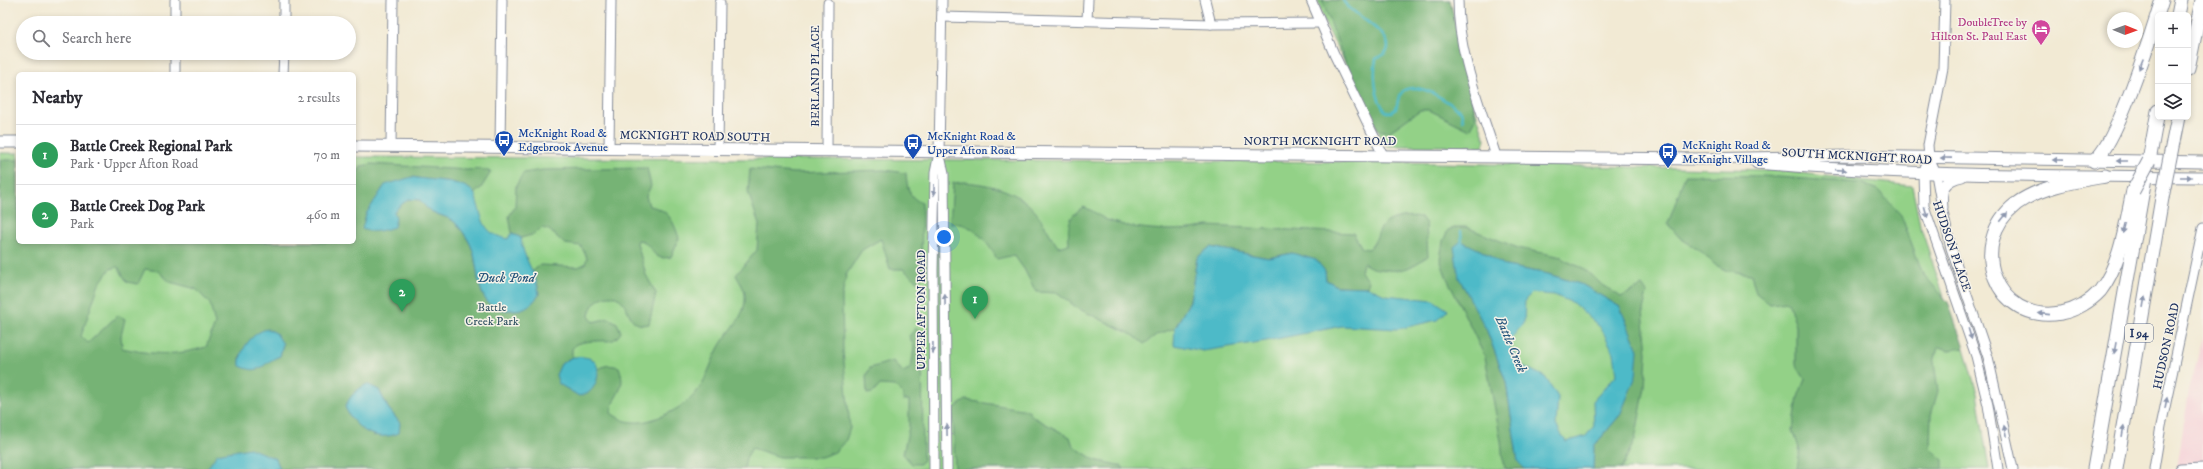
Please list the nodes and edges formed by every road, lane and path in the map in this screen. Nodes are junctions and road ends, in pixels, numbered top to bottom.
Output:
1 (175, 0) edge
2 (284, 0) edge
3 (393, 0) edge
4 (502, 0) edge
5 (611, 0) edge
6 (942, 0) edge
7 (1088, 0) edge
8 (1205, 0) edge
9 (1312, 0) edge
10 (1458, 0) edge
11 (1945, 0) edge
12 (2162, 0) edge
13 (2181, 0) edge
14 (2202, 0) edge
15 (720, 3) dead end
16 (828, 3) dead end
17 (2179, 12) edge
18 (175, 16) edge
19 (284, 16) edge
20 (942, 17) junction
21 (1087, 20) junction
22 (1320, 23) junction
23 (1210, 24) junction
24 (2191, 54) edge
25 (175, 60) edge
26 (284, 60) edge
27 (175, 72) edge
28 (283, 72) edge
29 (2156, 120) edge
30 (2177, 120) edge
31 (0, 142) edge
32 (16, 142) edge
33 (356, 146) edge
34 (391, 146) junction
35 (500, 146) junction
36 (609, 148) junction
37 (718, 149) junction
38 (827, 150) junction
39 (939, 151) junction
40 (1383, 155) junction
41 (1496, 156) junction
42 (1929, 158) junction
43 (1700, 159) junction
44 (2094, 161) junction
45 (2203, 162) edge
46 (1923, 173) junction
47 (1936, 174) junction
48 (1973, 174) junction
49 (2105, 176) junction
50 (2203, 177) edge
51 (2137, 195) junction
52 (1942, 208) junction
53 (2203, 228) edge
54 (2118, 465) edge
55 (2203, 468) edge
56 (934, 469) edge
57 (947, 469) edge
58 (1998, 469) edge
59 (2012, 469) edge
60 (2094, 469) edge
61 (2154, 469) edge
62 (2180, 469) edge

1 - 18 street
2 - 19 street
3 - 34 street
4 - 35 street
5 - 36 street
6 - 20 street, UPPER AFTON ROAD
7 - 21 street
8 - 23 street
9 - 22 street
10 - 41 street
11 - 42 street
12 -> 44 highway
13 - 17 highway
14 - 24 highway
15 - 37 street
16 - 38 street, BERLAND PLACE
20 - 21 street
20 - 39 street, UPPER AFTON ROAD
21 - 23 street
22 - 23 street
22 - 40 street
25 - 27 street
26 - 28 street
29 - 51 highway, bridge
54 -> 30 highway, I 94, bridge
31 - 32 main road
33 - 34 main road, MCKNIGHT ROAD SOUTH
34 - 35 main road, MCKNIGHT ROAD SOUTH
35 - 36 main road, MCKNIGHT ROAD SOUTH
36 - 37 main road, MCKNIGHT ROAD SOUTH
37 - 38 main road, MCKNIGHT ROAD SOUTH
38 - 39 main road, MCKNIGHT ROAD SOUTH
39 - 40 main road, NORTH MCKNIGHT ROAD
39 -> 56 street, UPPER AFTON ROAD
57 -> 39 street, UPPER AFTON ROAD
40 - 41 main road, NORTH MCKNIGHT ROAD
41 - 43 main road, NORTH MCKNIGHT ROAD
42 - 43 main road, SOUTH MCKNIGHT ROAD
44 -> 42 main road, SOUTH MCKNIGHT ROAD
42 - 46 street, HUDSON PLACE
42 - 47 street, HUDSON PLACE
43 -> 46 main road, SOUTH MCKNIGHT ROAD
45 -> 44 main road, SOUTH MCKNIGHT ROAD
46 - 47 main road, SOUTH MCKNIGHT ROAD
46 -> 58 street, HUDSON PLACE
47 - 48 main road, SOUTH MCKNIGHT ROAD
47 - 52 street, HUDSON PLACE
48 - 49 main road, SOUTH MCKNIGHT ROAD
48 - 52 main road
49 -> 50 main road, SOUTH MCKNIGHT ROAD
51 -> 49 highway
51 -> 60 highway, I 94
59 -> 52 street, HUDSON PLACE
61 -> 53 street, HUDSON ROAD
55 - 62 street

